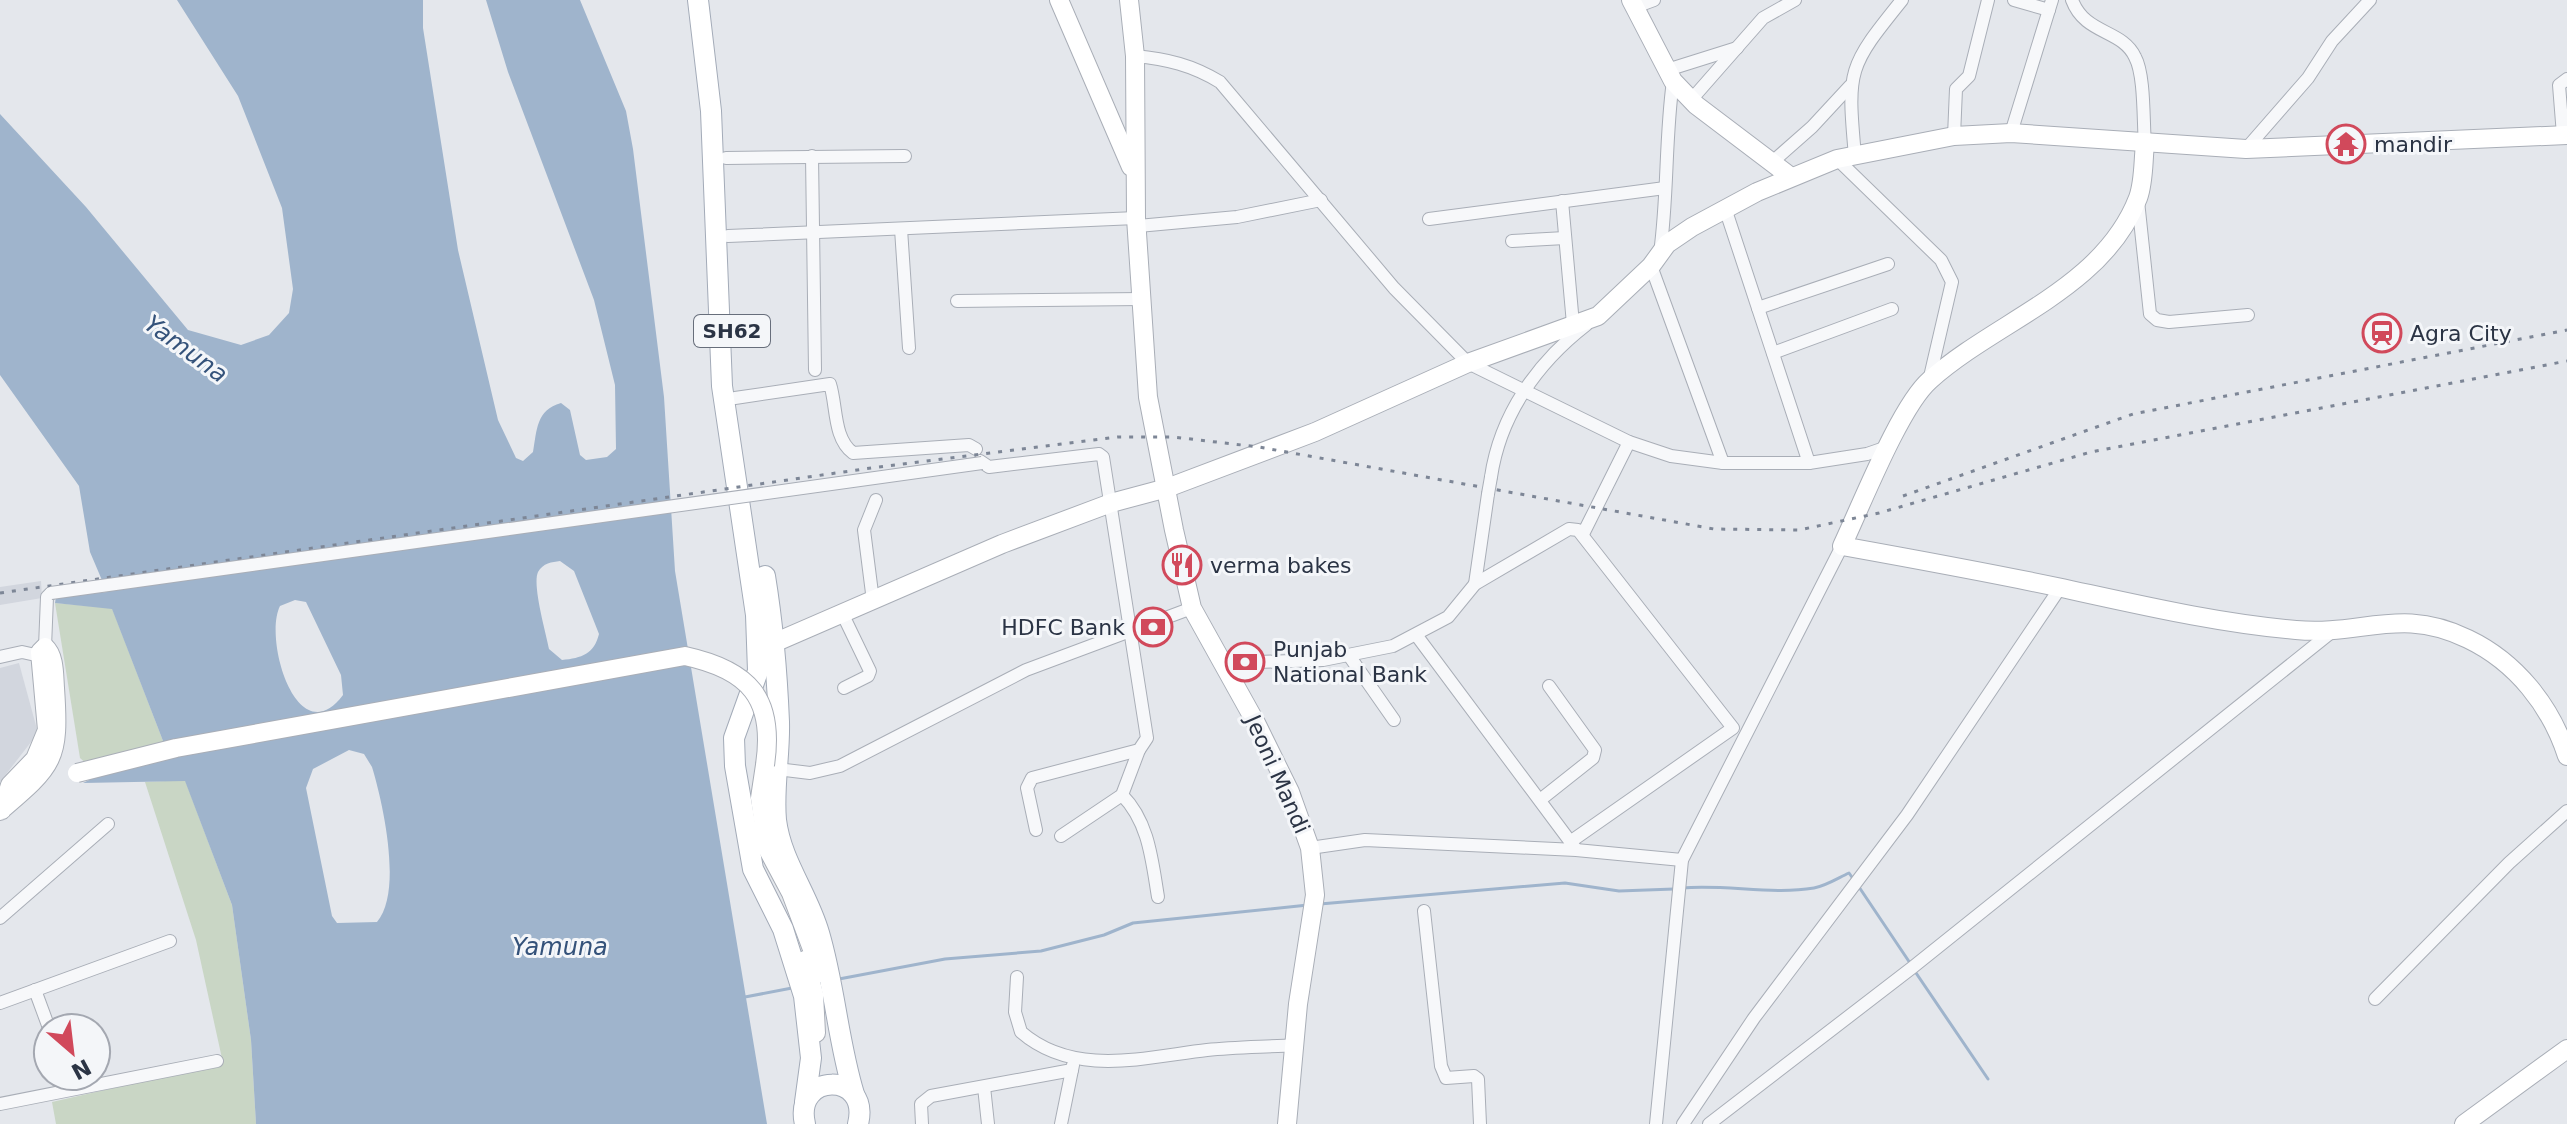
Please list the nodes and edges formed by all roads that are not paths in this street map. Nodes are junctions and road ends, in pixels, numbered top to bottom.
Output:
1 (698, 0) edge
2 (710, 0) edge
3 (1059, 0) edge
4 (1129, 0) edge
5 (1654, 0) edge
6 (1795, 0) edge
7 (1902, 0) edge
8 (1988, 0) edge
9 (2014, 0) edge
10 (2072, 0) edge
11 (2370, 0) edge
12 (1633, 4) edge
13 (2050, 5) edge
14 (1737, 48) junction
15 (1135, 56) junction
16 (1670, 75) junction
17 (2567, 79) edge
18 (1850, 86) junction
19 (1691, 100) junction
20 (2011, 133) junction
21 (2565, 135) edge
22 (1954, 136) junction
23 (2145, 144) junction
24 (2246, 149) junction
25 (812, 156) junction
26 (905, 156) dead end
27 (1846, 157) junction
28 (726, 158) junction
29 (1770, 164) junction
30 (1135, 177) junction
31 (1791, 177) junction
32 (1665, 188) junction
33 (2138, 197) junction
34 (1321, 200) junction
35 (1562, 201) junction
36 (1725, 208) junction
37 (1429, 219) dead end
38 (1137, 222) junction
39 (901, 229) junction
40 (812, 232) junction
41 (728, 236) junction
42 (1565, 238) junction
43 (1512, 241) dead end
44 (1656, 260) junction
45 (1888, 264) dead end
46 (1143, 299) junction
47 (957, 301) dead end
48 (1758, 308) junction
49 (1892, 309) dead end
50 (2248, 315) dead end
51 (1598, 316) junction
52 (1573, 324) junction
53 (909, 348) dead end
54 (1773, 353) junction
55 (1468, 363) junction
56 (815, 370) dead end
57 (1929, 381) junction
58 (1521, 391) junction
59 (735, 398) junction
60 (1629, 442) junction
61 (1890, 446) junction
62 (979, 458) junction
63 (1723, 463) junction
64 (1809, 463) junction
65 (1167, 488) junction
66 (876, 500) dead end
67 (1111, 503) junction
68 (1583, 534) junction
69 (1842, 546) junction
70 (1475, 584) junction
71 (2060, 588) junction
72 (873, 601) junction
73 (1192, 608) junction
74 (843, 615) junction
75 (2334, 630) junction
76 (1132, 632) junction
77 (1417, 636) junction
78 (767, 647) junction
79 (42, 652) junction
80 (0, 657) edge
81 (1350, 657) junction
82 (1226, 663) junction
83 (1549, 686) dead end
84 (844, 688) dead end
85 (1394, 720) dead end
86 (1733, 728) junction
87 (1750, 731) junction
88 (1139, 750) junction
89 (2567, 756) edge
90 (41, 762) junction
91 (771, 767) junction
92 (1122, 795) junction
93 (1540, 800) junction
94 (1, 810) edge
95 (2567, 811) edge
96 (108, 824) dead end
97 (1036, 830) dead end
98 (1061, 836) dead end
99 (1573, 846) junction
100 (1310, 848) junction
101 (1682, 860) junction
102 (1158, 897) dead end
103 (1424, 911) dead end
104 (0, 918) edge
105 (170, 941) dead end
106 (814, 971) junction
107 (1017, 977) dead end
108 (35, 990) junction
109 (819, 992) junction
110 (2375, 999) dead end
111 (0, 1003) edge
112 (43, 1012) edge
113 (1295, 1045) junction
114 (2567, 1049) edge
115 (217, 1061) dead end
116 (1073, 1064) junction
117 (112, 1082) edge
118 (984, 1087) junction
119 (61, 1092) edge
120 (854, 1094) junction
121 (805, 1102) junction
122 (0, 1104) edge
123 (805, 1124) edge
124 (858, 1124) edge
125 (922, 1124) edge
126 (988, 1124) edge
127 (1061, 1124) edge
128 (1287, 1124) edge
129 (1480, 1124) edge
130 (1656, 1124) edge
131 (1683, 1124) edge
132 (1709, 1124) edge
133 (2464, 1124) edge

1 - 78 main road, SH62
2 - 28 main road, SH62
3 - 30 main road
4 - 15 main road, Jeoni Mandi
5 - 12 street
6 - 14 street
7 - 18 street
8 - 22 street
9 - 13 street
10 - 23 street
11 - 24 street
12 - 16 main road
13 - 20 street
14 - 16 street
14 - 19 street
15 - 30 main road, Jeoni Mandi
15 - 34 street
16 - 19 main road
16 - 32 street
17 - 21 street
18 - 27 street
18 - 29 street
19 - 29 main road
20 - 22 main road
20 - 23 main road
21 - 24 main road
22 - 27 main road
23 - 24 main road
23 - 33 main road
25 - 26 street
25 - 28 street
25 - 40 street
27 - 31 main road
27 - 57 street
28 - 41 main road, SH62
29 - 31 main road
30 - 38 main road, Jeoni Mandi
31 - 36 main road
32 - 35 street
32 - 44 street
33 - 50 street
33 - 57 main road
34 - 38 street
34 - 55 street
35 - 37 street
35 - 42 street
36 - 44 main road
36 - 48 street
38 - 39 street
38 - 46 main road, Jeoni Mandi
39 - 40 street
39 - 53 street
40 - 41 street
40 - 56 street
41 - 59 main road, SH62
42 - 43 street
42 - 52 street
44 - 51 main road
44 - 63 street
45 - 48 street
46 - 47 street
46 - 65 main road, Jeoni Mandi
48 - 54 street
49 - 54 street
51 - 52 main road
51 - 58 street
52 - 55 main road
54 - 64 street
55 - 58 street
55 - 65 main road
57 - 61 main road
58 - 60 street
58 - 70 street, bridge
59 - 62 street
59 - 78 main road, SH62
60 - 63 street
60 - 68 street
61 - 64 street
61 - 69 main road
62 - 67 street
62 - 79 street, bridge
63 - 64 street
65 - 67 main road
65 - 73 main road, Jeoni Mandi
66 - 72 street
67 - 72 main road
67 - 76 street
68 - 70 street
68 - 86 street
69 - 71 main road
69 - 87 street
70 - 77 street
71 - 75 main road
71 - 131 street
72 - 74 main road
73 - 76 street
73 - 82 main road, Jeoni Mandi
74 - 78 main road
74 - 84 street
75 - 89 main road
75 - 132 street
76 - 88 street
76 - 91 street
77 - 81 street
77 - 93 street
78 - 91 main road, SH62
78 - 106 main road, SH62
79 - 80 street
79 - 90 main road
81 - 82 street
81 - 85 street
82 - 100 main road, Jeoni Mandi
83 - 93 street
86 - 87 street
86 - 99 street
87 - 101 street
88 - 92 street
88 - 97 street
90 - 91 main road, bridge
90 - 94 main road
91 - 106 main road, SH62
91 - 106 main road
92 - 98 street
92 - 102 street
93 - 99 street
95 - 110 street
96 - 104 street
99 - 100 street
99 - 101 street
100 - 113 main road, Jeoni Mandi
101 - 130 street
103 - 129 street
105 - 108 street
106 - 109 main road, SH62
106 - 109 main road, SH62
107 - 116 street
108 - 111 street
108 - 112 street
109 - 120 main road, SH62
109 - 121 main road, SH62
113 - 116 street
113 - 128 main road, Jeoni Mandi
114 - 133 main road
115 - 117 street
116 - 118 street
116 - 127 street
118 - 125 street
118 - 126 street
119 - 122 street
120 - 121 main road
120 - 124 main road
121 - 123 main road

